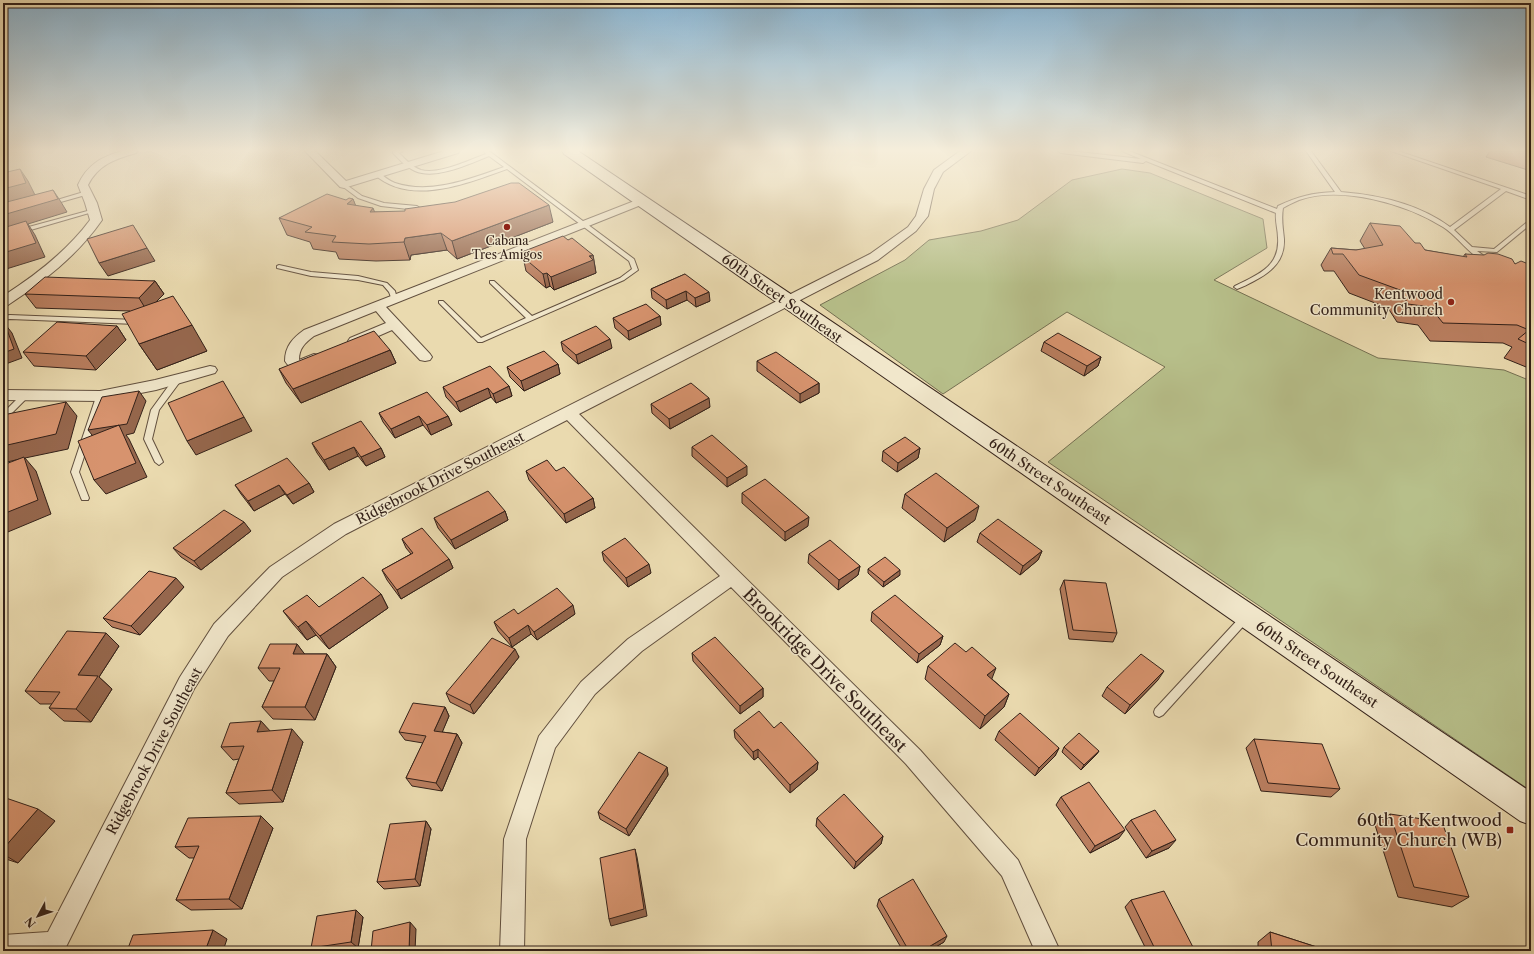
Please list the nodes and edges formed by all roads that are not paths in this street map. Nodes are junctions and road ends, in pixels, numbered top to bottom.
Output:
1 (78, 196) edge
2 (88, 196) edge
3 (358, 196) edge
4 (545, 196) edge
5 (634, 196) edge
6 (928, 196) edge
7 (1237, 196) edge
8 (1307, 196) edge
9 (1361, 196) edge
10 (1496, 196) edge
11 (642, 201) junction
12 (41, 206) edge
13 (425, 208) edge
14 (93, 211) junction
15 (1279, 212) junction
16 (1531, 221) edge
17 (583, 224) junction
18 (1450, 230) junction
19 (3, 236) edge
20 (1471, 249) junction
21 (1494, 265) edge
22 (279, 267) dead end
23 (492, 282) dead end
24 (1236, 286) dead end
25 (25, 287) junction
26 (40, 287) edge
27 (394, 299) junction
28 (3, 302) edge
29 (441, 302) dead end
30 (787, 302) junction
31 (377, 305) junction
32 (3, 318) edge
33 (531, 319) junction
34 (136, 322) edge
35 (394, 324) junction
36 (346, 345) edge
37 (325, 354) edge
38 (425, 358) dead end
39 (210, 370) dead end
40 (178, 379) junction
41 (3, 395) edge
42 (26, 395) junction
43 (100, 396) junction
44 (569, 413) junction
45 (3, 417) edge
46 (158, 462) dead end
47 (85, 498) dead end
48 (732, 577) junction
49 (1247, 616) junction
50 (1159, 712) dead end
51 (1531, 810) edge
52 (3, 946) edge
53 (53, 947) edge
54 (512, 951) edge
55 (1048, 951) edge

1 - 12 lane
2 - 14 street
3 - 13 lane
4 - 17 lane
5 - 11 main road, 60th Street Southeast
6 - 30 street, Ridgebrook Drive Southeast
7 - 15 lane
8 - 15 lane
9 - 18 lane
10 - 18 lane
11 - 17 street
11 - 30 main road, 60th Street Southeast
14 - 19 lane
14 - 25 street
15 - 24 lane
16 - 20 lane
17 - 27 street
17 - 33 lane
18 - 20 lane
20 - 21 lane
22 - 27 lane
23 - 33 lane
25 - 26 lane
25 - 28 street
27 - 31 street
29 - 33 lane
30 - 44 street, Ridgebrook Drive Southeast
30 - 49 main road, 60th Street Southeast
31 - 35 street
31 - 37 street
32 - 34 lane
35 - 36 street
35 - 38 street
39 - 40 street
40 - 43 street
40 - 46 lane
41 - 42 street
42 - 43 street
42 - 45 lane
43 - 47 lane
44 - 48 street, Brookridge Drive Southeast
44 - 53 street, Ridgebrook Drive Southeast
48 - 54 street
48 - 55 street, Brookridge Drive Southeast
49 - 50 lane
49 - 51 main road, 60th Street Southeast
52 - 53 street

